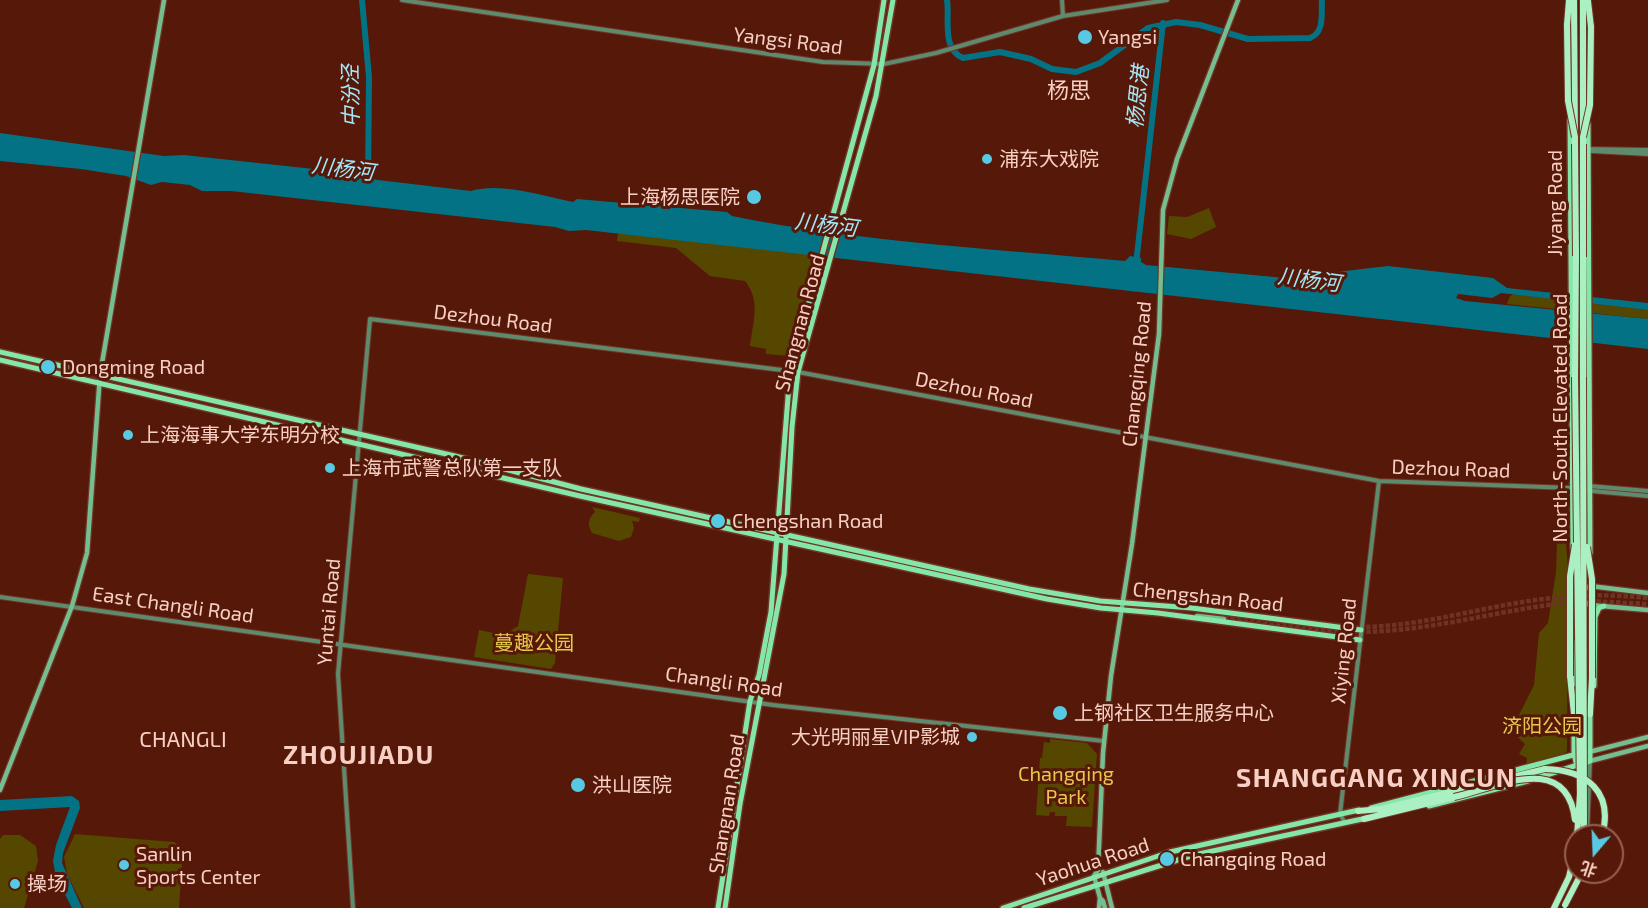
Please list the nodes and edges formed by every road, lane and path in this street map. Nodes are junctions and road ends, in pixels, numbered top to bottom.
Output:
1 (164, 0) edge
2 (402, 0) edge
3 (884, 0) edge
4 (893, 0) edge
5 (1062, 0) edge
6 (1167, 0) edge
7 (1238, 0) edge
8 (1569, 0) edge
9 (1574, 0) edge
10 (1586, 0) edge
11 (1063, 16) junction
12 (884, 64) junction
13 (874, 65) junction
14 (1575, 137) junction
15 (1583, 137) junction
16 (1648, 152) edge
17 (1570, 153) junction
18 (1588, 153) junction
19 (370, 319) joint
20 (0, 352) edge
21 (0, 360) edge
22 (790, 372) junction
23 (798, 372) junction
24 (100, 375) junction
25 (99, 382) junction
26 (1146, 438) junction
27 (359, 439) junction
28 (1378, 481) junction
29 (1572, 488) junction
30 (1589, 489) junction
31 (1648, 491) edge
32 (1648, 496) edge
33 (777, 534) junction
34 (1581, 536) junction
35 (787, 537) junction
36 (1590, 586) junction
37 (1648, 593) edge
38 (1573, 595) junction
39 (0, 597) edge
40 (1122, 603) junction
41 (1590, 605) junction
42 (72, 606) junction
43 (1604, 606) junction
44 (1192, 608) junction
45 (1120, 610) junction
46 (1648, 610) edge
47 (1180, 616) junction
48 (1361, 630) junction
49 (1360, 640) junction
50 (341, 644) junction
51 (750, 701) junction
52 (759, 702) junction
53 (1574, 714) junction
54 (1590, 714) junction
55 (1648, 738) edge
56 (1104, 741) junction
57 (1648, 746) edge
58 (1589, 752) junction
59 (1574, 754) junction
60 (1590, 761) junction
61 (1577, 766) junction
62 (0, 790) edge
63 (1453, 795) junction
64 (1358, 811) junction
65 (1340, 814) junction
66 (1364, 819) junction
67 (1345, 823) junction
68 (1576, 824) edge
69 (1578, 824) edge
70 (1585, 824) edge
71 (1586, 824) edge
72 (1604, 824) edge
73 (1098, 870) junction
74 (1104, 873) junction
75 (1094, 876) junction
76 (1106, 881) junction
77 (1096, 884) junction
78 (1565, 884) edge
79 (1575, 884) edge
80 (1100, 898) junction
81 (1564, 907) edge
82 (352, 908) edge
83 (718, 908) edge
84 (725, 908) edge
85 (1003, 908) edge
86 (1024, 908) edge
87 (1099, 908) edge
88 (1105, 908) edge
89 (1112, 908) edge
90 (1553, 908) edge

1 - 24 main road
2 - 13 street, Yangsi Road
3 - 13 main road, Shangnan Road
4 - 12 main road, Shangnan Road
5 - 11 street
6 - 11 street, Yangsi Road
7 - 26 main road, Changqing Road
8 - 14 highway, bridge
8 - 17 main road, Jiyang Road
9 - 14 highway, North-South Elevated Road, bridge
10 - 15 highway, North-South Elevated Road, bridge
10 - 15 highway, bridge
10 - 18 main road, Jiyang Road
11 - 12 street, Yangsi Road
12 - 13 street, Yangsi Road
12 - 23 main road, Shangnan Road
13 - 22 main road, Shangnan Road
14 - 34 highway, North-South Elevated Road, bridge
15 - 34 highway, North-South Elevated Road, bridge
16 - 18 street
17 - 18 street
17 - 29 main road, Jiyang Road, bridge
18 - 30 main road, Jiyang Road, bridge
19 - 22 street, Dezhou Road
19 - 27 street, Yuntai Road
20 - 24 main road, Chengshan Road
21 - 25 main road, Chengshan Road
22 - 23 street, Dezhou Road
22 - 33 main road, Shangnan Road
23 - 26 street, Dezhou Road
23 - 35 main road, Shangnan Road
24 - 25 main road
24 - 27 main road, Chengshan Road
25 - 27 main road, Chengshan Road
25 - 42 main road
26 - 28 street, Dezhou Road
26 - 40 main road, Changqing Road
27 - 33 main road, Chengshan Road
27 - 50 street, Yuntai Road
28 - 29 street, Dezhou Road
28 - 48 street, Xiying Road
29 - 30 street, Dezhou Road
29 - 38 main road, Jiyang Road
30 - 31 street, Dezhou Road
30 - 32 street, Dezhou Road
30 - 36 main road, Jiyang Road
33 - 35 main road, Chengshan Road
33 - 51 main road, Shangnan Road
34 - 53 highway, bridge
34 - 54 highway, bridge
34 - 69 highway, North-South Elevated Road, bridge
34 - 70 highway, North-South Elevated Road, bridge
35 - 40 main road, Chengshan Road
35 - 45 main road, Chengshan Road
35 - 52 main road, Shangnan Road
36 - 37 main road
36 - 38 main road
36 - 41 main road, Jiyang Road
38 - 41 main road
38 - 53 main road, Jiyang Road
39 - 42 street, East Changli Road
40 - 44 main road, Chengshan Road
40 - 45 main road, Changqing Road
41 - 43 main road
41 - 54 main road, Jiyang Road
42 - 50 street, East Changli Road
42 - 62 main road
43 - 46 main road
43 - 54 main road
44 - 47 main road
44 - 48 main road, Chengshan Road
45 - 47 main road, Chengshan Road
45 - 56 main road, Changqing Road
47 - 49 main road, Chengshan Road
48 - 49 street, Xiying Road
49 - 65 street, Xiying Road
50 - 51 street, Changli Road
50 - 82 street, Yuntai Road
51 - 52 street, Changli Road
51 - 83 main road, Shangnan Road
52 - 56 street, Changli Road
52 - 84 main road, Shangnan Road
53 - 59 main road, Jiyang Road
54 - 58 main road, Jiyang Road
55 - 58 main road, Yaohua Road
56 - 73 main road, Changqing Road
57 - 60 main road, Yaohua Road
58 - 59 main road, Yaohua Road
58 - 60 main road, Jiyang Road
59 - 61 main road, Jiyang Road
59 - 64 main road, Yaohua Road
60 - 61 main road, Yaohua Road
60 - 71 street
61 - 66 main road, Yaohua Road
61 - 90 street
63 - 64 highway
63 - 66 highway
63 - 68 highway, bridge
63 - 72 highway, bridge
64 - 65 main road, Yaohua Road
65 - 67 street
65 - 74 main road, Yaohua Road
66 - 67 main road, Yaohua Road
67 - 76 main road, Yaohua Road
73 - 74 main road
73 - 75 main road
74 - 75 main road, Yaohua Road
74 - 76 main road
75 - 77 main road
75 - 85 main road, Yaohua Road
76 - 77 main road, Yaohua Road
76 - 89 main road
77 - 80 main road
77 - 86 main road, Yaohua Road
78 - 90 highway
79 - 81 highway, bridge
80 - 87 main road
80 - 88 main road

